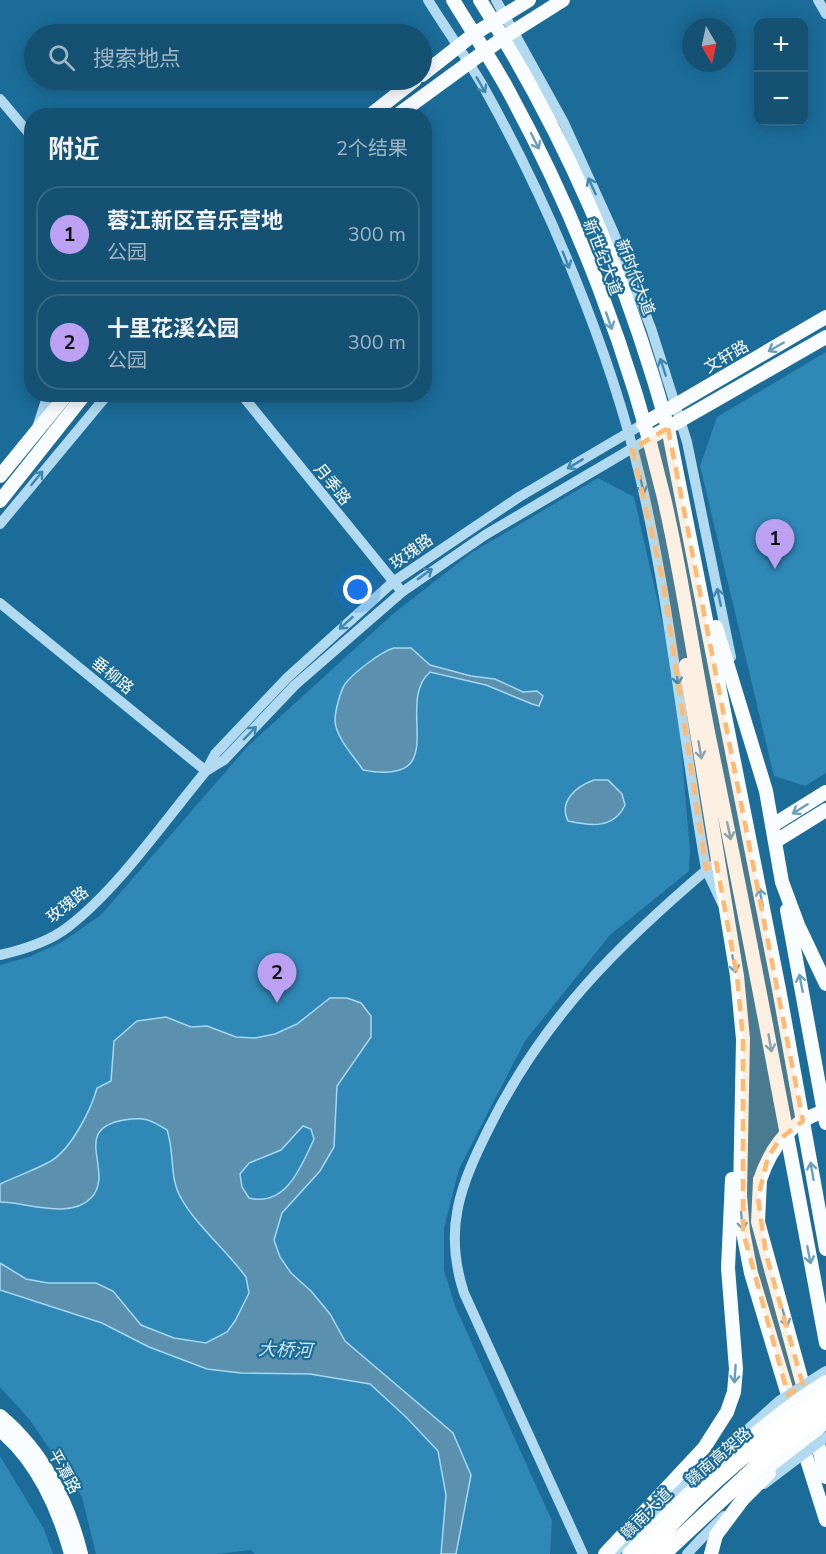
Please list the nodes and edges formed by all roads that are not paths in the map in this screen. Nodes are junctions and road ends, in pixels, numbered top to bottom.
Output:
1 (428, 0) edge
2 (453, 0) edge
3 (480, 0) edge
4 (496, 0) edge
5 (529, 0) edge
6 (563, 0) edge
7 (818, 0) edge
8 (826, 14) edge
9 (499, 18) junction
10 (474, 34) junction
11 (508, 34) junction
12 (458, 47) junction
13 (485, 52) junction
14 (468, 63) junction
15 (432, 67) edge
16 (403, 90) edge
17 (431, 90) edge
18 (432, 90) edge
19 (0, 99) edge
20 (379, 108) edge
21 (407, 108) edge
22 (24, 128) edge
23 (826, 317) edge
24 (826, 337) edge
25 (45, 402) edge
26 (60, 402) edge
27 (78, 402) edge
28 (101, 402) edge
29 (247, 402) edge
30 (669, 409) junction
31 (88, 417) junction
32 (643, 424) junction
33 (674, 425) junction
34 (37, 428) junction
35 (627, 433) junction
36 (49, 437) junction
37 (648, 439) junction
38 (632, 448) junction
39 (0, 476) edge
40 (0, 501) edge
41 (0, 524) edge
42 (691, 544) junction
43 (673, 547) junction
44 (393, 582) junction
45 (402, 592) junction
46 (0, 603) edge
47 (743, 717) junction
48 (206, 771) junction
49 (826, 792) edge
50 (826, 810) edge
51 (774, 825) junction
52 (776, 842) junction
53 (711, 865) junction
54 (782, 882) junction
55 (723, 906) junction
56 (753, 948) junction
57 (0, 955) edge
58 (826, 984) edge
59 (826, 1111) edge
60 (741, 1118) junction
61 (826, 1123) edge
62 (826, 1249) edge
63 (826, 1343) edge
64 (826, 1371) edge
65 (826, 1382) edge
66 (826, 1396) edge
67 (826, 1411) edge
68 (0, 1416) edge
69 (826, 1422) edge
70 (0, 1430) edge
71 (812, 1432) junction
72 (826, 1437) edge
73 (826, 1477) edge
74 (744, 1499) junction
75 (666, 1502) junction
76 (826, 1521) edge
77 (697, 1536) junction
78 (71, 1554) edge
79 (81, 1554) edge
80 (582, 1554) edge
81 (605, 1554) edge
82 (613, 1554) edge
83 (629, 1554) edge
84 (644, 1554) edge
85 (663, 1554) edge
86 (675, 1554) edge
87 (687, 1554) edge
88 (711, 1554) edge

1 - 12 street
2 - 10 main road, 新世纪大道
3 - 9 main road
4 - 9 street
5 - 9 main road
6 - 11 main road
7 - 8 street
9 - 10 main road
9 - 11 main road
10 - 12 main road
10 - 13 main road, 新世纪大道
11 - 13 main road
30 -> 11 main road, 新时代大道
12 - 14 street
12 - 15 main road
13 - 14 main road
13 -> 32 main road, 新世纪大道
14 - 18 main road
14 -> 35 street
16 - 20 main road
17 - 21 main road
19 - 22 street
23 -> 30 main road, 文轩路
24 - 33 main road, 文轩路
25 - 34 street
26 - 34 main road
27 - 36 main road
28 - 31 street
29 - 44 street, 月季路
30 - 32 main road, 文轩路
30 - 33 main road, 新时代大道
31 - 36 street
41 -> 31 street
32 - 35 street, 玫瑰路
32 - 37 main road, 新世纪大道
33 - 37 main road, 文轩路
33 - 42 main road, 新时代大道
47 -> 33 street
34 - 39 main road
35 - 38 street
35 -> 44 street, 玫瑰路
36 - 40 main road
37 - 38 street, 玫瑰路
37 - 43 main road, 新世纪大道
45 -> 38 street, 玫瑰路
38 -> 53 street
42 - 47 main road
62 -> 42 main road
43 -> 53 main road
43 -> 56 main road
44 - 45 street, 月季路
44 -> 48 street, 玫瑰路
48 -> 45 street, 玫瑰路
46 - 48 street, 垂柳路
47 - 51 main road
48 - 57 street, 玫瑰路
49 -> 51 main road
50 - 52 main road
51 - 52 main road
52 - 54 main road
53 - 55 main road
53 - 80 street
54 - 58 main road
61 -> 54 main road
55 - 56 main road
55 -> 60 main road
56 -> 63 main road
59 -> 73 main road, bridge
60 -> 75 main road
60 -> 76 main road
64 - 75 street, bridge
65 - 75 main road, 赣南大道, bridge
66 - 84 highway, 赣南高架路, bridge
67 - 85 highway, 赣南高架路, bridge
68 - 79 main road, 平潭路
69 - 71 main road, bridge
70 - 78 main road, 平潭路
71 - 74 main road, bridge
71 - 77 main road, bridge
72 - 74 street, bridge
74 - 77 street, bridge
74 - 88 main road, bridge
75 - 81 main road
75 - 82 street
75 - 83 main road, 赣南大道
77 - 86 main road
77 - 87 street

